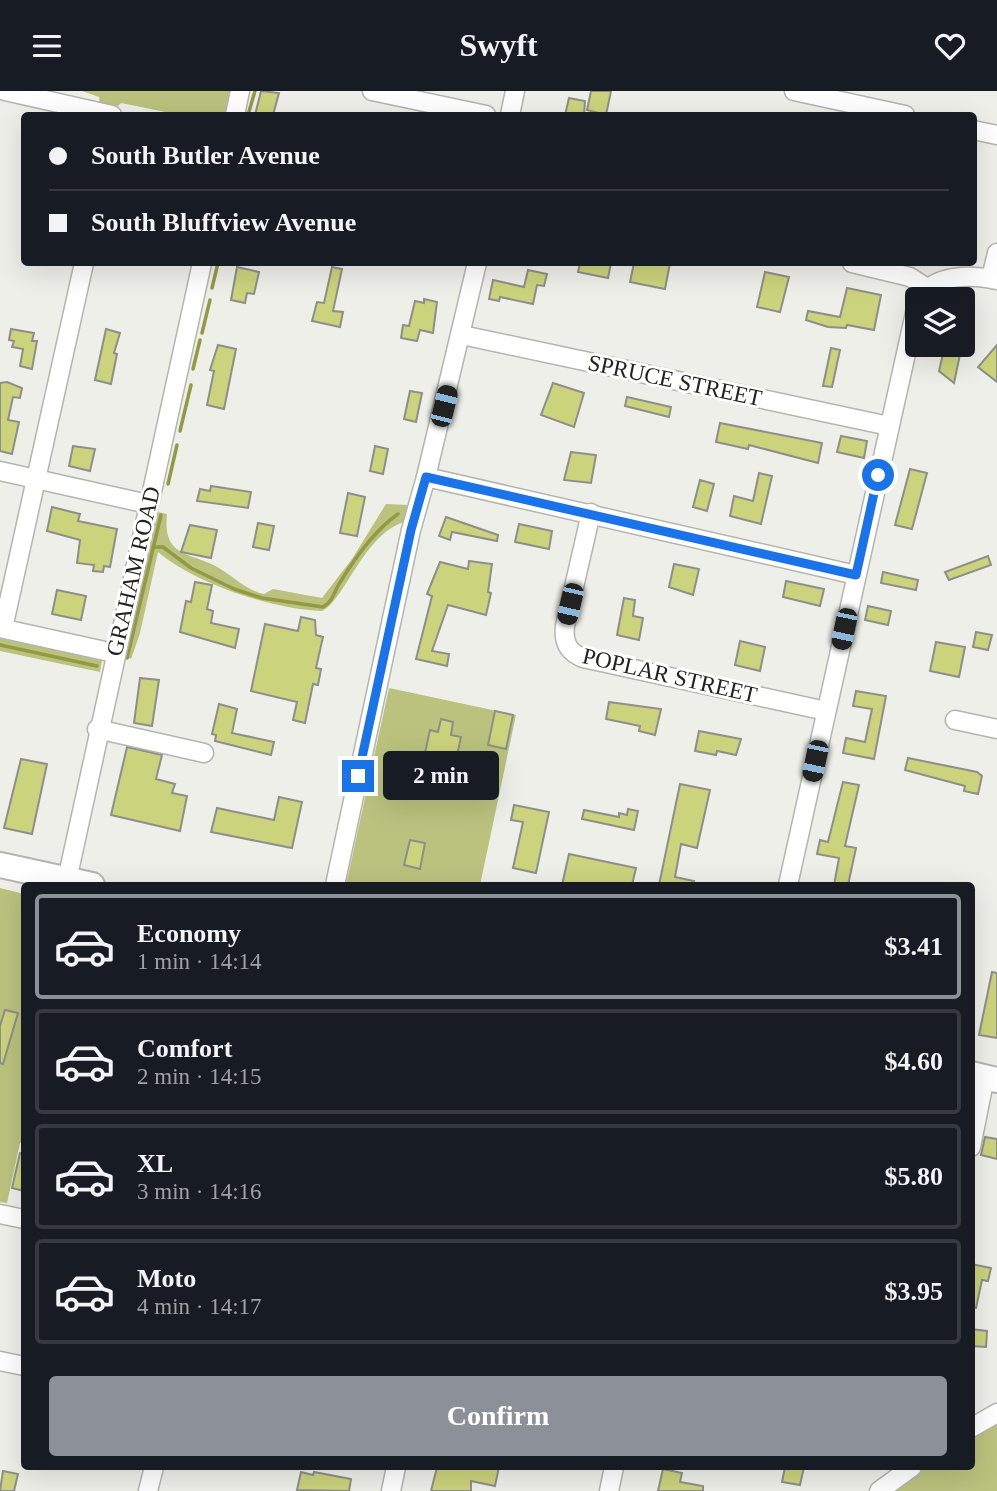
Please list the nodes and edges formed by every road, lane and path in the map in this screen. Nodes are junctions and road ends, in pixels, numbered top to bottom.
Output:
1 (5, 91) edge
2 (240, 91) edge
3 (372, 91) edge
4 (515, 91) edge
5 (794, 91) edge
6 (876, 100) edge
7 (99, 112) edge
8 (236, 112) edge
9 (472, 112) edge
10 (511, 112) edge
11 (899, 112) edge
12 (977, 131) edge
13 (997, 135) edge
14 (997, 253) edge
15 (83, 266) edge
16 (201, 266) edge
17 (476, 266) edge
18 (864, 266) edge
19 (994, 279) edge
20 (916, 287) edge
21 (938, 287) edge
22 (461, 335) junction
23 (906, 357) edge
24 (889, 426) junction
25 (0, 471) edge
26 (426, 477) junction
27 (36, 479) junction
28 (148, 504) junction
29 (591, 513) junction
30 (856, 575) junction
31 (1, 628) edge
32 (114, 653) junction
33 (826, 711) junction
34 (955, 720) dead end
35 (97, 729) junction
36 (997, 729) edge
37 (204, 753) dead end
38 (0, 865) edge
39 (66, 880) junction
40 (76, 882) edge
41 (336, 882) edge
42 (789, 882) edge
43 (984, 1077) edge
44 (975, 1125) edge
45 (0, 1214) edge
46 (21, 1218) edge
47 (0, 1361) edge
48 (21, 1366) edge
49 (997, 1413) edge
50 (975, 1426) edge
51 (152, 1470) edge
52 (395, 1470) edge
53 (613, 1470) edge
54 (906, 1470) edge
55 (148, 1491) edge
56 (391, 1491) edge
57 (609, 1491) edge
58 (878, 1491) edge

1 - 7 street
2 - 8 street
3 - 9 street
4 - 10 street
5 - 6 street
6 - 11 street
12 - 13 street
14 - 19 street
15 - 27 street
16 - 28 street, GRAHAM ROAD
17 - 22 street
18 - 20 street
19 - 21 street
22 - 24 street, SPRUCE STREET
22 - 26 street
23 - 24 street
24 - 30 street
25 - 27 street
26 - 29 street
26 - 41 street
27 - 28 street
27 - 31 street
28 - 32 street, GRAHAM ROAD
29 - 30 street
29 - 33 street, POPLAR STREET
30 - 33 street
31 - 32 street
32 - 35 street, GRAHAM ROAD
33 - 42 street
34 - 36 street
35 - 37 street
35 - 39 street, GRAHAM ROAD
38 - 39 highway
39 - 40 highway
43 - 44 street
45 - 46 street
47 - 48 street
49 - 50 street
51 - 55 street
52 - 56 street
53 - 57 street
54 - 58 street

